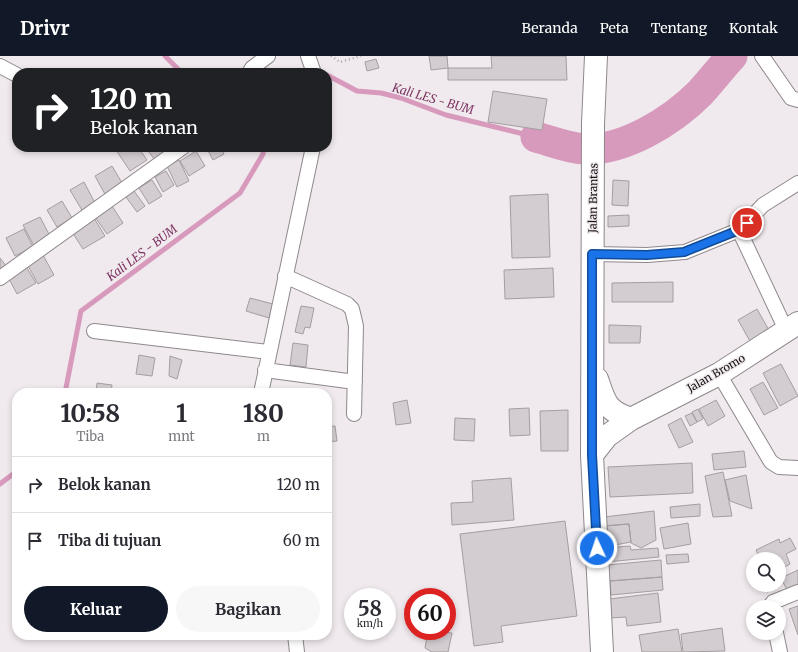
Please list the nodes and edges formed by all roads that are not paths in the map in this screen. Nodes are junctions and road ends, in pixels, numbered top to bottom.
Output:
1 (268, 56) edge
2 (308, 56) edge
3 (596, 56) edge
4 (762, 56) edge
5 (0, 66) edge
6 (252, 66) edge
7 (312, 68) edge
8 (12, 72) edge
9 (798, 100) edge
10 (176, 152) edge
11 (312, 152) edge
12 (798, 183) edge
13 (739, 230) junction
14 (592, 254) junction
15 (285, 276) junction
16 (0, 278) edge
17 (792, 326) edge
18 (94, 331) dead end
19 (268, 352) junction
20 (593, 366) junction
21 (265, 370) junction
22 (719, 374) junction
23 (355, 382) junction
24 (262, 388) edge
25 (354, 414) dead end
26 (631, 419) junction
27 (592, 455) junction
28 (798, 468) edge
29 (798, 592) edge
30 (778, 600) edge
31 (296, 640) edge
32 (777, 640) edge
33 (297, 652) edge
34 (602, 652) edge
35 (780, 652) edge

1 - 6 street
2 - 7 street
3 - 14 main road, Jalan Brantas
4 - 9 street
5 - 8 street
10 - 16 street
11 - 15 street
12 - 13 street
13 - 14 street
13 - 17 street
14 - 20 main road, Jalan Brantas
15 - 19 street
15 - 23 street
17 - 22 main road, Jalan Bromo
18 - 19 street
19 - 21 street
20 - 26 main road
20 - 27 main road, Jalan Brantas
21 - 23 street
21 - 24 street
22 - 26 main road, Jalan Bromo
22 - 28 street
23 - 25 street
26 - 27 main road, Jalan Bromo
27 - 34 main road, Jalan Brantas
29 - 30 street
31 - 33 street
32 - 35 street

